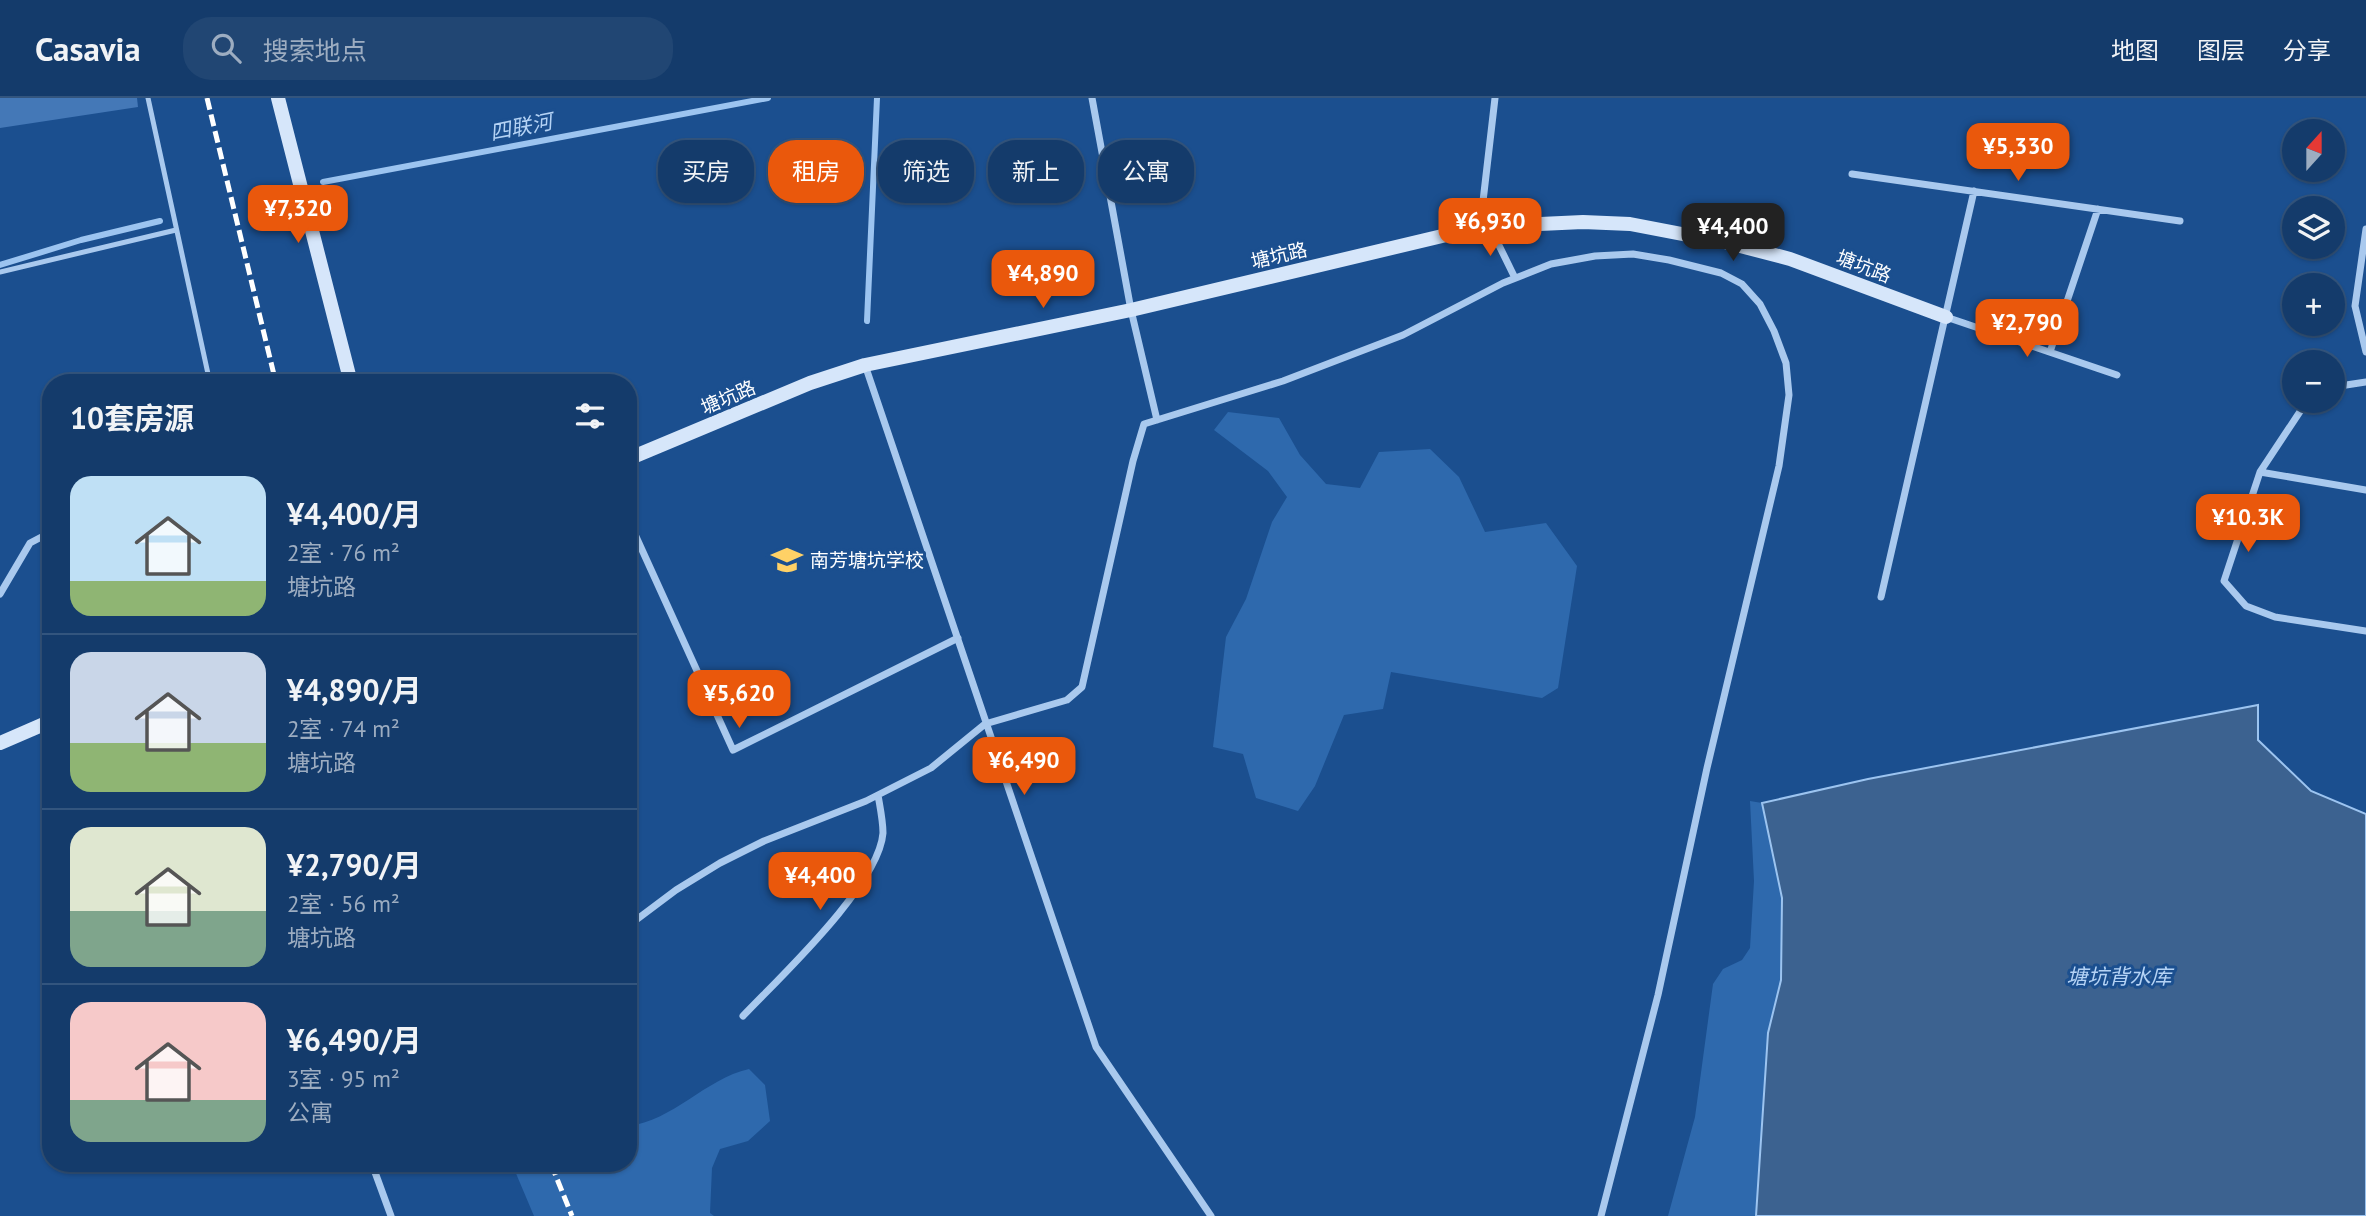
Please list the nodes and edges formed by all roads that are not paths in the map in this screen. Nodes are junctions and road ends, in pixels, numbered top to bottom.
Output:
1 (148, 98) edge
2 (278, 98) edge
3 (1092, 98) edge
4 (1495, 98) edge
5 (1852, 174) dead end
6 (1974, 191) junction
7 (2098, 209) junction
8 (2180, 222) dead end
9 (1485, 227) junction
10 (2366, 229) edge
11 (176, 230) junction
12 (2366, 236) edge
13 (0, 272) edge
14 (1514, 278) junction
15 (1131, 310) junction
16 (1946, 317) junction
17 (2050, 352) junction
18 (2366, 352) edge
19 (865, 365) junction
20 (208, 374) edge
21 (349, 374) edge
22 (2117, 375) dead end
23 (2366, 382) edge
24 (2345, 385) edge
25 (2299, 413) edge
26 (1157, 420) junction
27 (637, 455) edge
28 (2260, 472) junction
29 (2366, 490) edge
30 (42, 537) edge
31 (637, 539) edge
32 (0, 594) edge
33 (1881, 597) dead end
34 (2366, 631) edge
35 (958, 638) junction
36 (985, 724) junction
37 (42, 725) edge
38 (0, 743) edge
39 (878, 795) junction
40 (637, 919) edge
41 (743, 1016) dead end
42 (375, 1172) edge
43 (391, 1216) edge
44 (1211, 1216) edge
45 (1601, 1216) edge

1 - 11 lane
2 - 21 street
3 - 15 street
4 - 9 street
5 - 6 street
6 - 7 street
6 - 16 street
7 - 8 street
7 - 17 street
9 - 14 street
9 - 15 street, 塘坑路
9 - 16 street, 塘坑路
10 - 12 street
11 - 13 lane
11 - 20 lane
12 - 18 street
14 - 26 street
14 - 45 street
15 - 19 street, 塘坑路
15 - 26 street
16 - 17 street
16 - 33 street
17 - 22 street
19 - 27 street, 塘坑路
19 - 35 street
23 - 24 street
25 - 28 street
26 - 36 street
28 - 29 street
28 - 34 street
30 - 32 street
31 - 35 street
35 - 36 street
36 - 39 street
36 - 44 street
37 - 38 street
39 - 40 street
39 - 41 street
42 - 43 street

